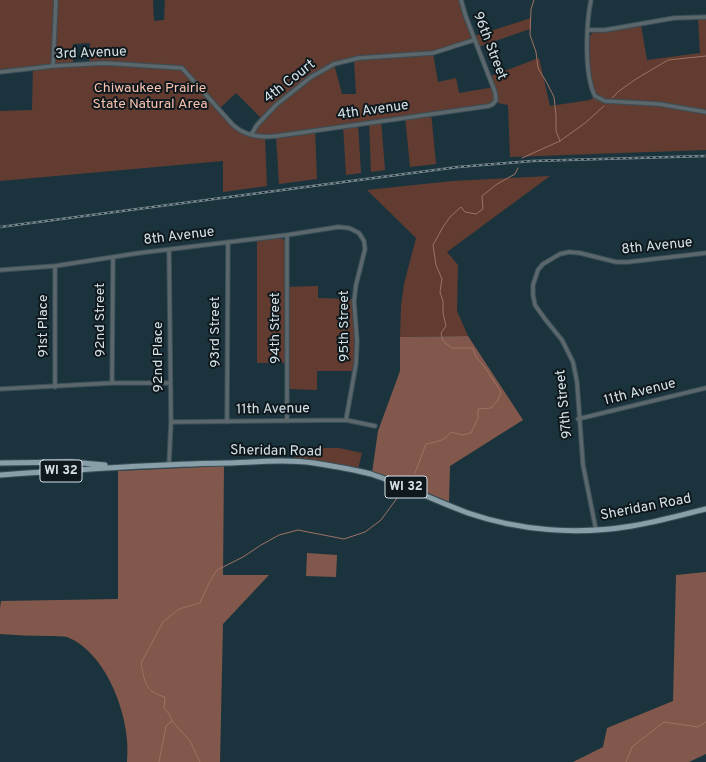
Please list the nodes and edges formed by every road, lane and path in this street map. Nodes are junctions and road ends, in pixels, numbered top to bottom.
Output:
1 (56, 0) edge
2 (461, 0) edge
3 (591, 0) edge
4 (706, 17) edge
5 (588, 30) junction
6 (474, 40) junction
7 (53, 66) junction
8 (0, 72) edge
9 (496, 100) joint
10 (706, 112) edge
11 (252, 135) junction
12 (359, 233) joint
13 (287, 235) junction
14 (228, 242) junction
15 (169, 250) junction
16 (706, 253) edge
17 (112, 258) junction
18 (543, 264) joint
19 (55, 266) junction
20 (0, 270) edge
21 (112, 383) junction
22 (170, 383) junction
23 (54, 387) junction
24 (706, 388) edge
25 (0, 389) edge
26 (578, 419) junction
27 (346, 420) junction
28 (287, 421) junction
29 (170, 422) junction
30 (227, 422) junction
31 (375, 426) dead end
32 (0, 463) edge
33 (168, 464) junction
34 (122, 467) junction
35 (0, 475) edge
36 (706, 509) edge
37 (596, 530) junction

1 - 7 street
2 - 6 street, 96th Street
3 - 5 street
4 - 5 street
5 - 10 street
6 - 9 street, 96th Street
6 - 11 street, 4th Court
7 - 8 street, 3rd Avenue
7 - 11 street, 3rd Avenue
9 - 11 street, 4th Avenue
12 - 13 street, 8th Avenue
12 - 27 street, 95th Street
13 - 14 street, 8th Avenue
13 - 28 street, 94th Street
14 - 15 street, 8th Avenue
14 - 30 street, 93rd Street
15 - 17 street, 8th Avenue
15 - 22 street, 92nd Place
16 - 18 street, 8th Avenue
17 - 19 street, 8th Avenue
17 - 21 street, 92nd Street
18 - 26 street, 97th Street
19 - 20 street, 8th Avenue
19 - 23 street, 91st Place
21 - 22 street
21 - 23 street
22 - 29 street, 92nd Place
23 - 25 street
24 - 26 street, 11th Avenue
26 - 37 street, 97th Street
27 - 28 street, 11th Avenue
27 - 31 street, 11th Avenue
28 - 30 street, 11th Avenue
29 - 30 street, 11th Avenue
29 - 33 street, 92nd Place
32 - 34 main road, Sheridan Road / WI 32
33 - 34 main road, Sheridan Road / WI 32
33 - 37 main road, Sheridan Road / WI 32
34 - 35 main road, Sheridan Road / WI 32
36 - 37 main road, Sheridan Road / WI 32

